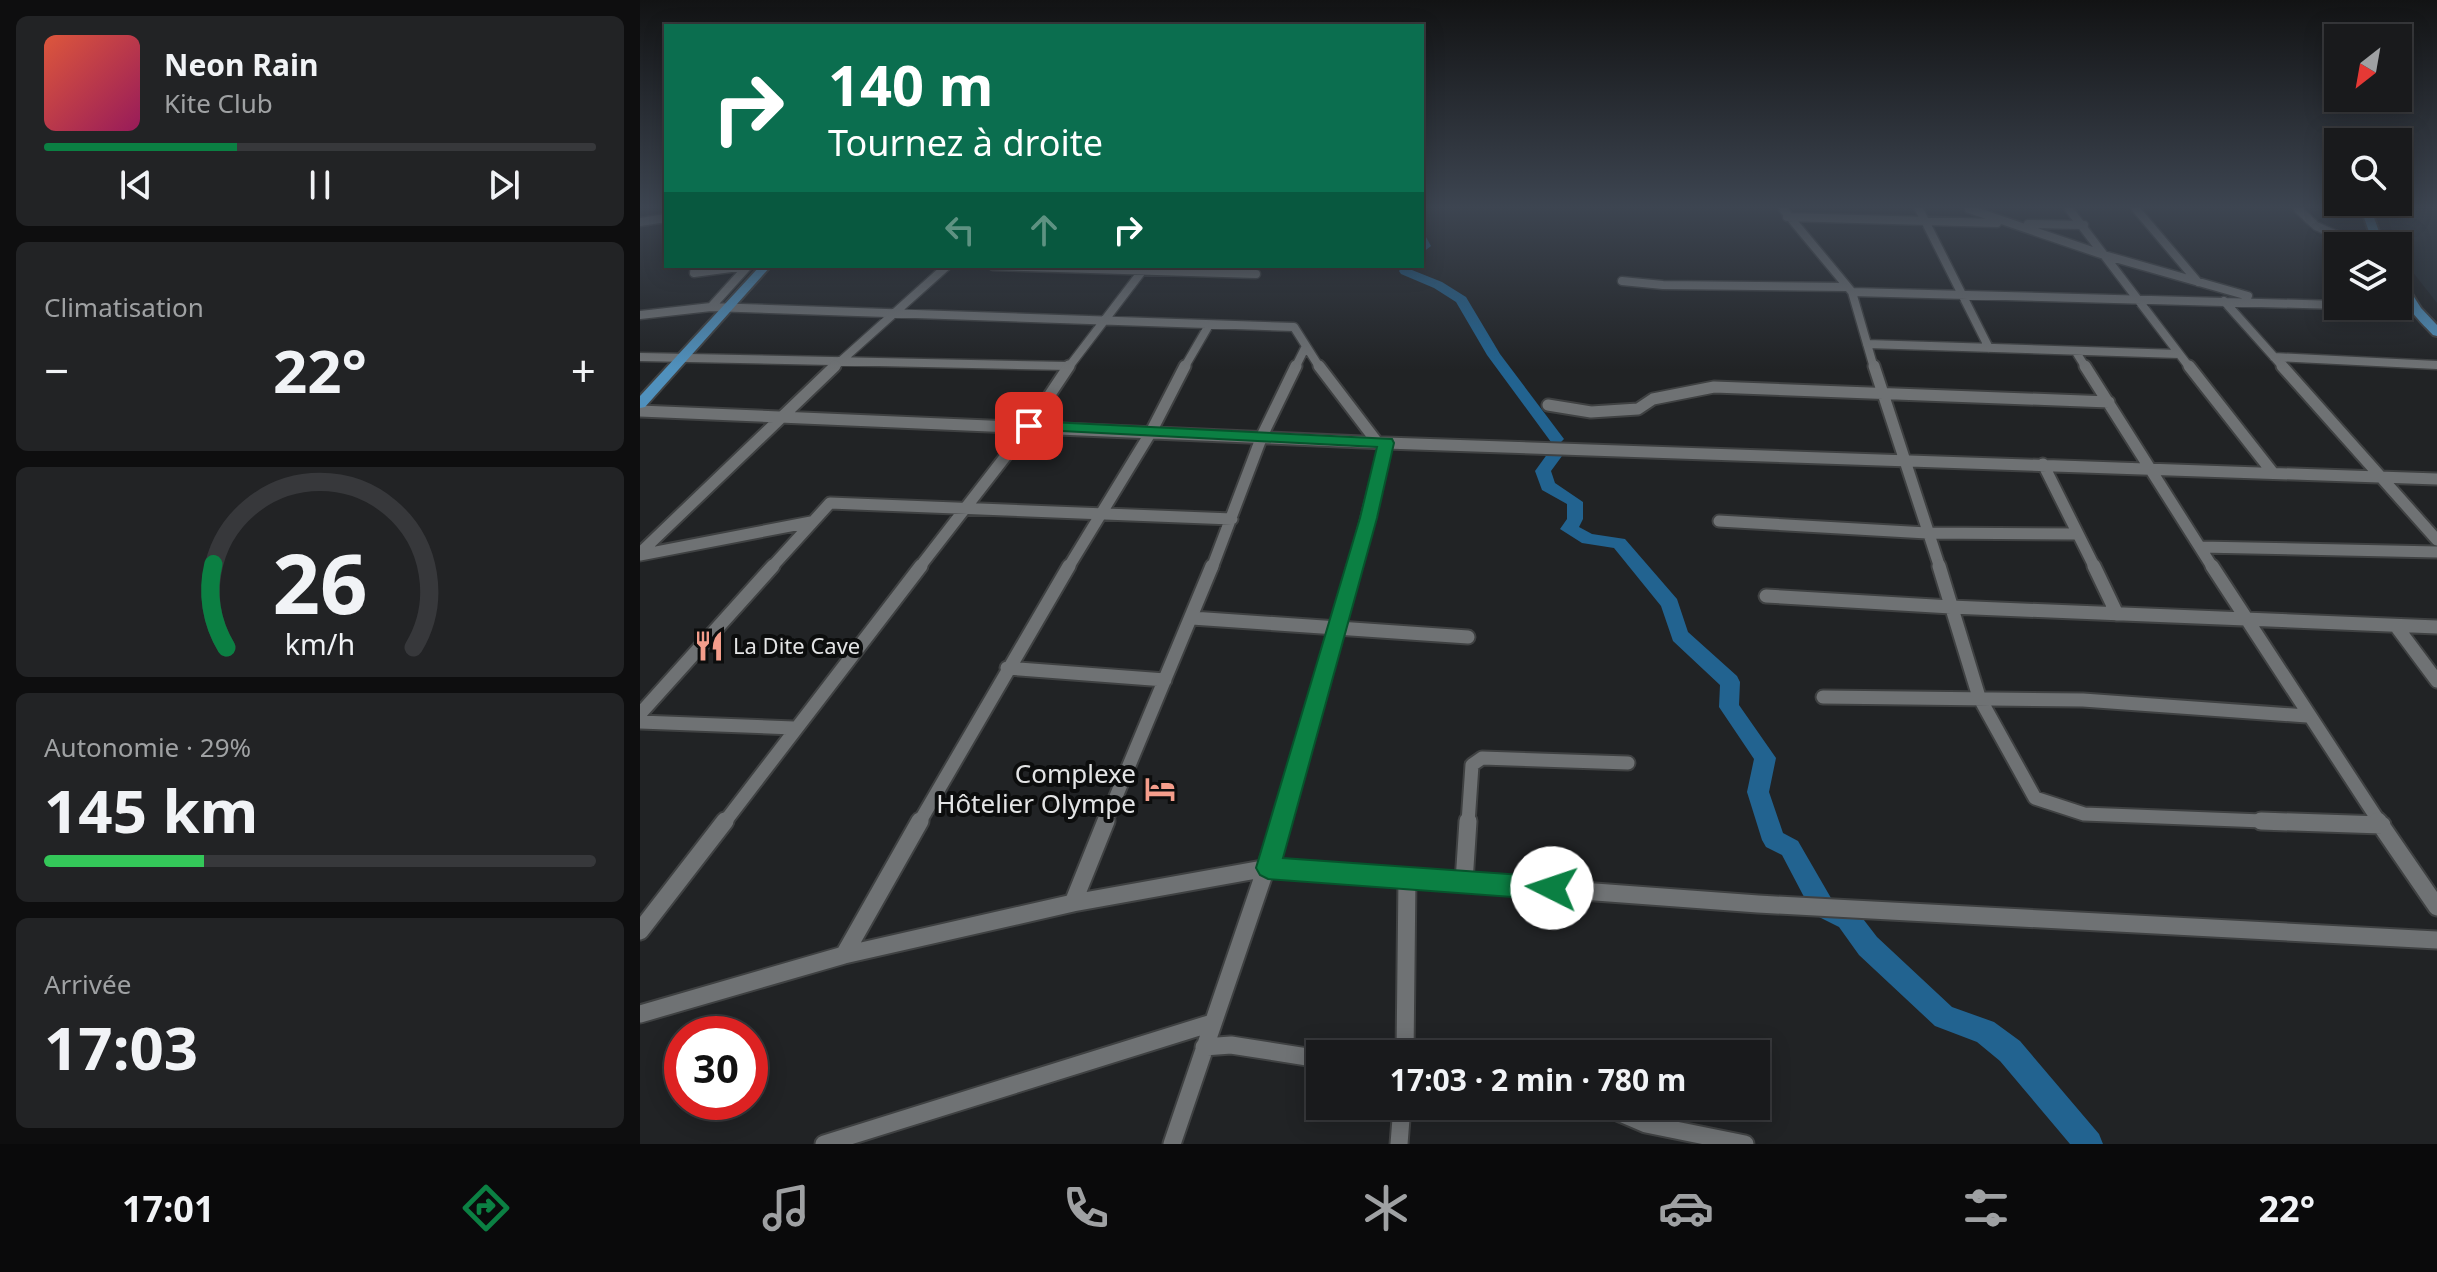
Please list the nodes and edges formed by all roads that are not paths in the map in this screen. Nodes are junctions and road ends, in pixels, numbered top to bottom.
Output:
1 (1827, 262) edge
2 (1946, 262) edge
3 (2109, 262) edge
4 (2130, 262) edge
5 (2181, 262) edge
6 (695, 268) edge
7 (732, 268) edge
8 (745, 268) edge
9 (764, 268) edge
10 (945, 268) edge
11 (1094, 268) edge
12 (1144, 269) edge
13 (1256, 274) dead end
14 (1622, 281) dead end
15 (2198, 282) junction
16 (1849, 289) junction
17 (1962, 293) junction
18 (2135, 298) junction
19 (2224, 301) junction
20 (2268, 301) junction
21 (2412, 303) edge
22 (2324, 304) edge
23 (711, 307) junction
24 (728, 307) junction
25 (2412, 310) edge
26 (2416, 310) junction
27 (894, 313) junction
28 (640, 315) edge
29 (1103, 322) junction
30 (1209, 325) junction
31 (2437, 332) edge
32 (1867, 344) junction
33 (1305, 348) junction
34 (1989, 348) junction
35 (2076, 352) junction
36 (2179, 354) junction
37 (683, 356) junction
38 (640, 357) edge
39 (2274, 357) junction
40 (843, 361) junction
41 (2437, 365) edge
42 (1069, 366) junction
43 (1882, 395) junction
44 (2109, 402) junction
45 (640, 405) edge
46 (1548, 405) dead end
47 (780, 416) junction
48 (1029, 426) junction
49 (1151, 432) junction
50 (1262, 436) junction
51 (1382, 442) junction
52 (1906, 459) junction
53 (2043, 464) junction
54 (2150, 467) junction
55 (2273, 473) junction
56 (2383, 477) junction
57 (2437, 479) edge
58 (964, 509) junction
59 (1101, 513) junction
60 (1232, 519) junction
61 (1719, 521) dead end
62 (811, 522) junction
63 (1927, 533) junction
64 (2078, 534) junction
65 (2437, 540) edge
66 (2200, 547) junction
67 (2437, 552) edge
68 (640, 554) edge
69 (1766, 596) dead end
70 (1951, 607) junction
71 (2117, 614) junction
72 (1192, 618) junction
73 (2246, 621) junction
74 (2396, 626) junction
75 (1338, 627) junction
76 (2437, 627) edge
77 (1468, 637) dead end
78 (1007, 668) junction
79 (1165, 680) junction
80 (2437, 681) edge
81 (1823, 697) dead end
82 (1979, 697) junction
83 (640, 714) edge
84 (2307, 716) junction
85 (640, 722) edge
86 (794, 728) junction
87 (1628, 763) dead end
88 (2382, 825) junction
89 (1268, 868) junction
90 (1407, 878) junction
91 (1464, 882) junction
92 (1073, 903) junction
93 (2437, 907) edge
94 (640, 931) edge
95 (2437, 940) edge
96 (844, 955) junction
97 (640, 1014) edge
98 (1212, 1023) junction
99 (1405, 1040) edge
100 (1204, 1047) junction
101 (1306, 1057) edge
102 (1401, 1120) edge
103 (1637, 1120) edge
104 (824, 1144) edge
105 (1172, 1144) edge
106 (1399, 1144) edge
107 (1745, 1144) edge

1 - 16 street
2 - 17 street
3 - 18 street
4 - 15 street
5 - 15 street
6 - 7 street
8 - 23 street
9 - 24 main road
10 - 27 street
11 - 12 street
12 - 13 street
12 - 29 street
14 - 16 street
15 - 20 street
16 - 17 street
16 - 32 street
17 - 18 street
17 - 34 street
18 - 19 street
18 - 36 street
19 - 20 street
19 - 39 street
20 - 22 street
21 - 26 main road
23 - 24 street
23 - 28 street
24 - 27 street
24 - 37 main road
25 - 26 street
26 - 31 main road
27 - 29 street
27 - 40 street
29 - 30 street
29 - 42 street
30 - 33 street
30 - 49 street
32 - 34 street
32 - 43 street
33 - 50 street
33 - 51 street
34 - 35 street
35 - 36 street
35 - 44 street
36 - 55 street
37 - 38 street
37 - 40 street
37 - 45 main road
39 - 41 street
39 - 56 street
40 - 42 street
40 - 47 street
42 - 48 street
43 - 44 street
43 - 46 street
43 - 52 street
44 - 54 street
45 - 47 street
47 - 48 street
47 - 68 street
48 - 49 street
48 - 58 street
49 - 50 street
49 - 59 street
50 - 51 street
50 - 60 street
51 - 52 street
51 - 75 street
52 - 53 street
52 - 63 street
53 - 54 street
53 - 64 street
54 - 55 street
54 - 66 street
55 - 56 street
56 - 57 street
56 - 65 street
58 - 59 street
58 - 62 street
58 - 86 street
59 - 60 street
59 - 78 street
60 - 72 street
61 - 63 street
62 - 68 street
62 - 83 street
63 - 64 street
63 - 70 street
64 - 71 street
66 - 67 street
66 - 73 street
69 - 70 street
70 - 71 street
70 - 82 street
71 - 73 street
72 - 75 street
72 - 79 street
73 - 74 street
73 - 84 street
74 - 76 street
74 - 80 street
75 - 77 street
75 - 89 street
78 - 79 street
78 - 96 street
79 - 92 street
81 - 82 street
82 - 84 street
82 - 88 street
84 - 88 street
85 - 86 street
86 - 94 street
87 - 91 street
88 - 93 street
89 - 90 street
89 - 92 street
89 - 98 street
90 - 91 street
90 - 99 street
91 - 95 street
92 - 96 street
96 - 97 street
98 - 100 street
98 - 104 street
100 - 101 street
100 - 105 street
102 - 106 street
103 - 107 street

